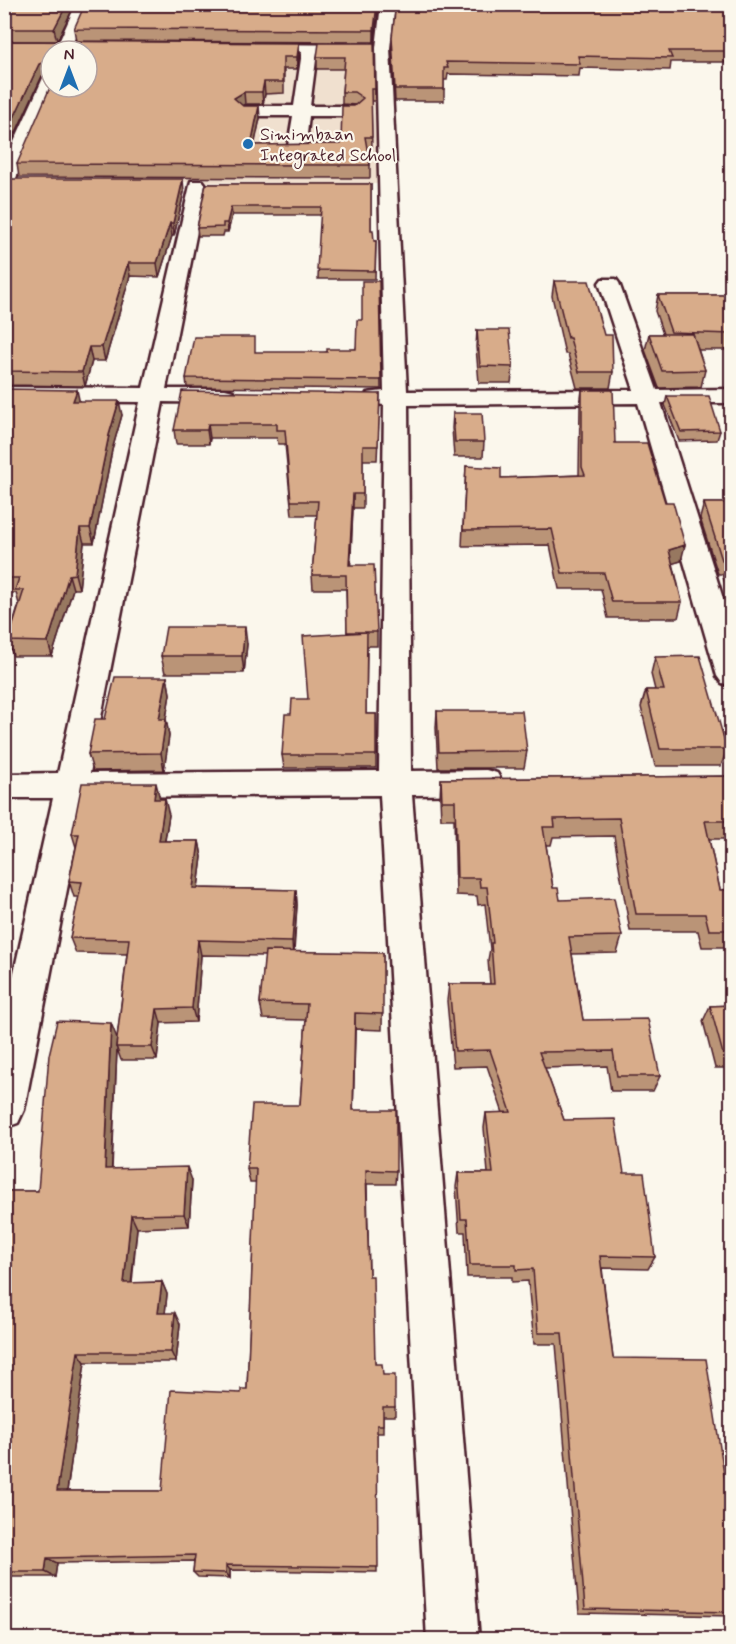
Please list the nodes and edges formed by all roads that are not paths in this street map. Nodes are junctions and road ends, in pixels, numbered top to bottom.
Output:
1 (83, 4) edge
2 (388, 4) edge
3 (68, 39) edge
4 (240, 48) edge
5 (310, 48) junction
6 (383, 48) junction
7 (42, 99) edge
8 (245, 111) edge
9 (301, 111) junction
10 (353, 111) edge
11 (296, 152) edge
12 (5, 184) edge
13 (29, 184) edge
14 (201, 185) dead end
15 (609, 283) dead end
16 (4, 394) edge
17 (153, 394) junction
18 (245, 396) edge
19 (732, 396) edge
20 (350, 398) edge
21 (396, 398) junction
22 (648, 398) junction
23 (732, 676) edge
24 (395, 782) junction
25 (511, 782) edge
26 (4, 786) edge
27 (73, 786) junction
28 (4, 1110) edge
29 (453, 1640) edge

1 - 3 street
2 - 6 street
4 - 5 street
5 - 6 street
5 - 9 street
6 - 21 street
7 - 12 street
8 - 9 street
9 - 10 street
9 - 11 street
12 - 13 street
14 - 17 street
15 - 22 street
16 - 17 street
17 - 18 street
17 - 27 street
19 - 22 street
20 - 21 street
21 - 22 street
21 - 24 street
22 - 23 street
24 - 25 street
24 - 27 street
24 - 29 street
26 - 27 street
27 - 28 street

